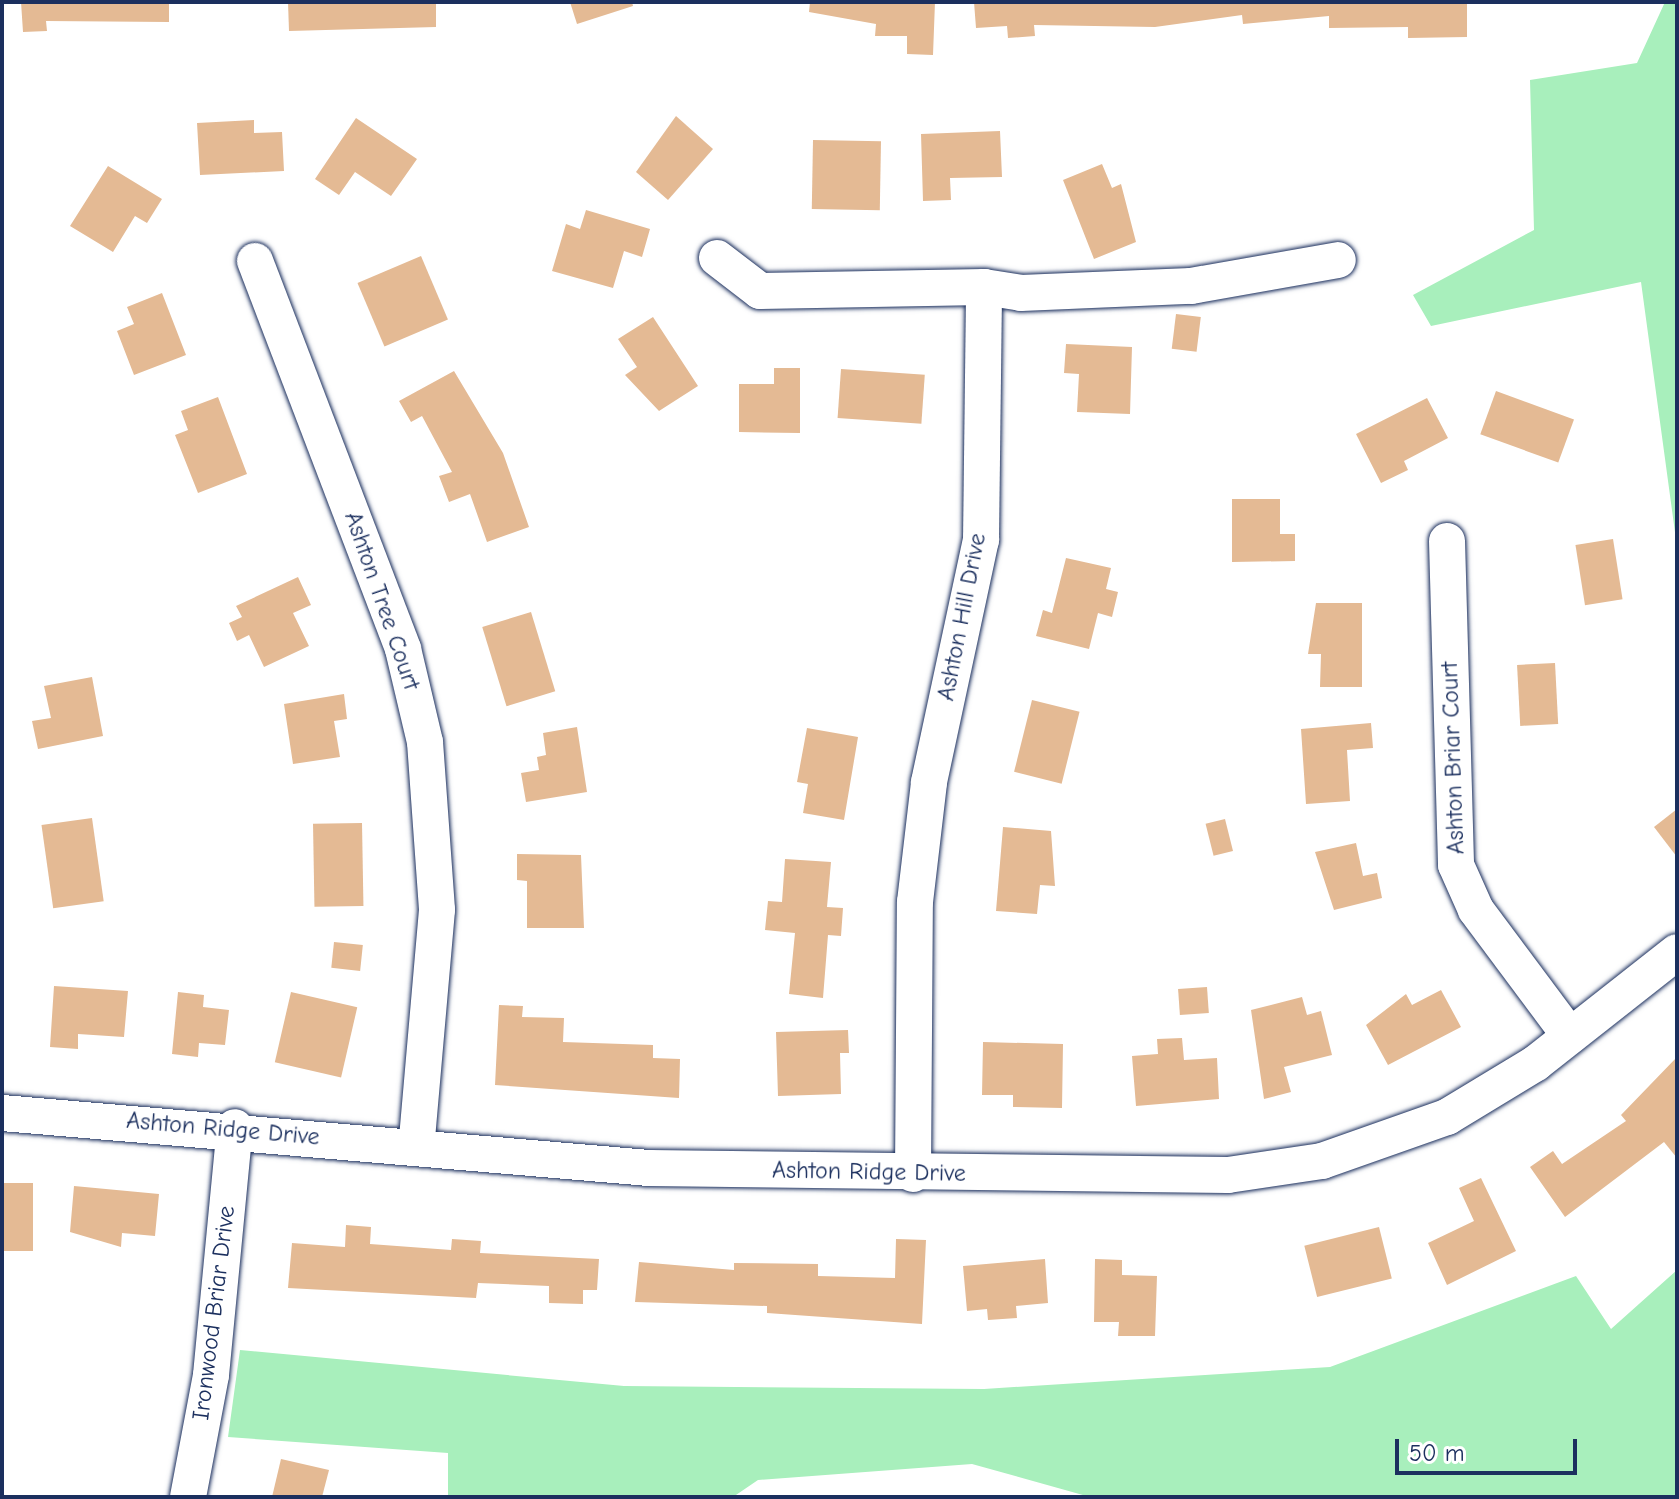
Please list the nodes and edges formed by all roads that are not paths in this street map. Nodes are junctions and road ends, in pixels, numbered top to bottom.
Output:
1 (717, 258) dead end
2 (1338, 260) dead end
3 (255, 261) dead end
4 (984, 287) junction
5 (1447, 541) dead end
6 (1677, 952) edge
7 (1570, 1036) junction
8 (2, 1113) edge
9 (235, 1127) junction
10 (416, 1148) junction
11 (913, 1174) junction
12 (188, 1497) edge

1 - 4 street
2 - 4 street
3 - 10 street, Ashton Tree Court
4 - 11 street, Ashton Hill Drive
5 - 7 street, Ashton Briar Court
6 - 7 street, Ashton Ridge Drive
7 - 11 street, Ashton Ridge Drive
8 - 9 street, Ashton Ridge Drive
9 - 10 street, Ashton Ridge Drive
9 - 12 street, Ironwood Briar Drive
10 - 11 street, Ashton Ridge Drive

